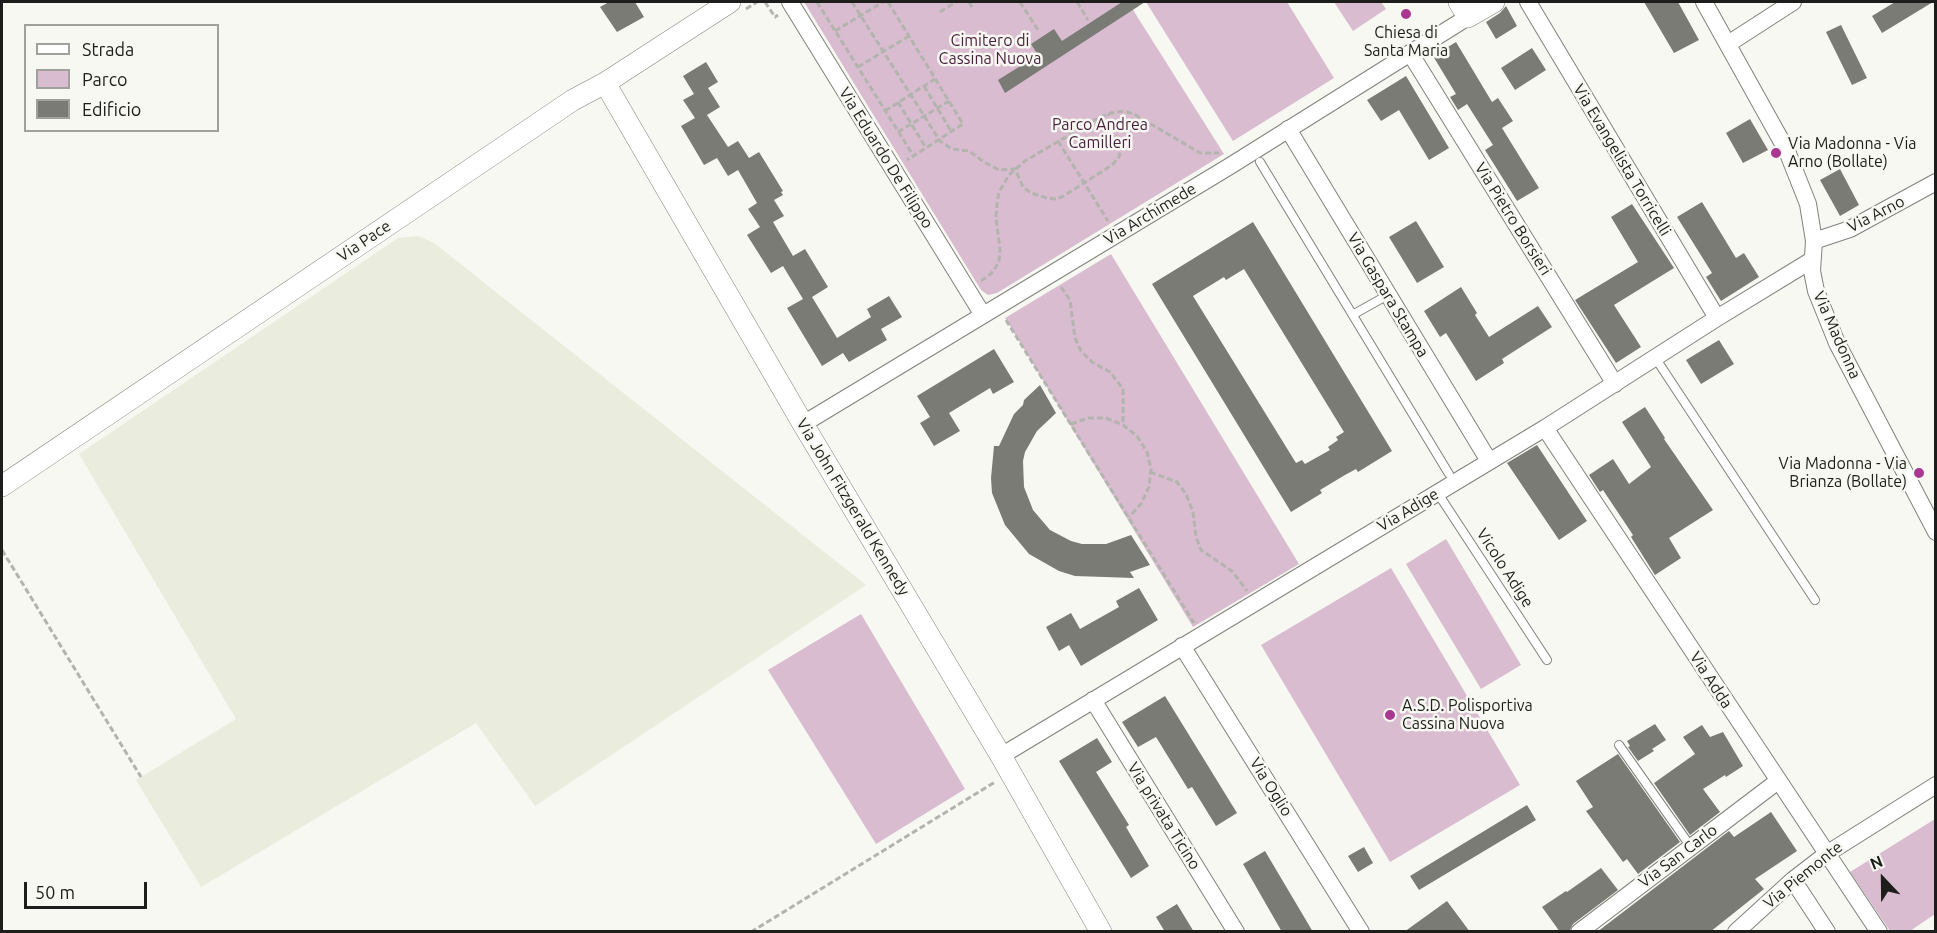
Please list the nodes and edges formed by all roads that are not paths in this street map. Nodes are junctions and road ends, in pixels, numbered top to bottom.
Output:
1 (730, 2) edge
2 (790, 2) edge
3 (1494, 2) edge
4 (1528, 2) edge
5 (1704, 2) edge
6 (1793, 2) edge
7 (1464, 9) edge
8 (1728, 44) junction
9 (1410, 53) junction
10 (605, 83) junction
11 (1288, 129) junction
12 (1260, 162) dead end
13 (1935, 182) edge
14 (1814, 241) junction
15 (1812, 260) junction
16 (1388, 295) junction
17 (1354, 314) junction
18 (983, 315) junction
19 (1717, 318) junction
20 (1657, 362) junction
21 (1615, 384) junction
22 (803, 424) junction
23 (1545, 428) junction
24 (1489, 461) junction
25 (1449, 474) dead end
26 (2, 486) edge
27 (1437, 492) junction
28 (1935, 532) edge
29 (1815, 600) dead end
30 (1182, 646) junction
31 (1547, 660) dead end
32 (1093, 700) junction
33 (1619, 745) dead end
34 (1006, 764) junction
35 (1778, 781) junction
36 (1935, 785) edge
37 (1691, 847) junction
38 (1828, 853) junction
39 (1793, 880) junction
40 (1360, 930) edge
41 (1101, 932) edge
42 (1236, 932) edge
43 (1579, 932) edge
44 (1736, 932) edge
45 (1827, 932) edge
46 (1879, 932) edge

1 - 10 street, Via Pace
2 - 18 street, Via Eduardo De Filippo
3 - 7 street, Via Archimede
4 - 19 street, Via Evangelista Torricelli
5 - 8 street, Via Madonna
6 - 8 street
7 - 9 street, Via Archimede
8 - 14 street, Via Madonna
9 - 11 street, Via Archimede
9 - 21 street, Via Pietro Borsieri
10 - 22 street, Via John Fitzgerald Kennedy
10 - 26 street, Via Pace
11 - 16 street, Via Gaspara Stampa
11 - 18 street, Via Archimede
12 - 17 lane
13 - 14 street, Via Arno
14 - 15 street, Via Madonna
15 - 19 street, Via Adige
15 - 28 street, Via Madonna
16 - 17 lane
16 - 24 street, Via Gaspara Stampa
17 - 25 lane
18 - 22 street, Via Archimede
19 - 20 street, Via Adige
20 - 21 street, Via Adige
20 - 29 lane
21 - 23 street, Via Adige
22 - 34 street, Via John Fitzgerald Kennedy
23 - 24 street, Via Adige
23 - 35 street, Via Adda
24 - 27 street, Via Adige
27 - 30 street, Via Adige
27 - 31 lane, Vicolo Adige
30 - 32 street, Via Adige
30 - 40 street, Via Oglio
32 - 34 street, Via Adige
32 - 42 street, Via privata Ticino
33 - 37 lane
34 - 41 street, Via John Fitzgerald Kennedy
35 - 37 street, Via San Carlo
35 - 38 street, Via Adda
36 - 38 street, Via Piemonte
37 - 43 street, Via San Carlo
38 - 39 street, Via Piemonte
38 - 46 street, Via Adda
39 - 44 street, Via Piemonte
39 - 45 street

